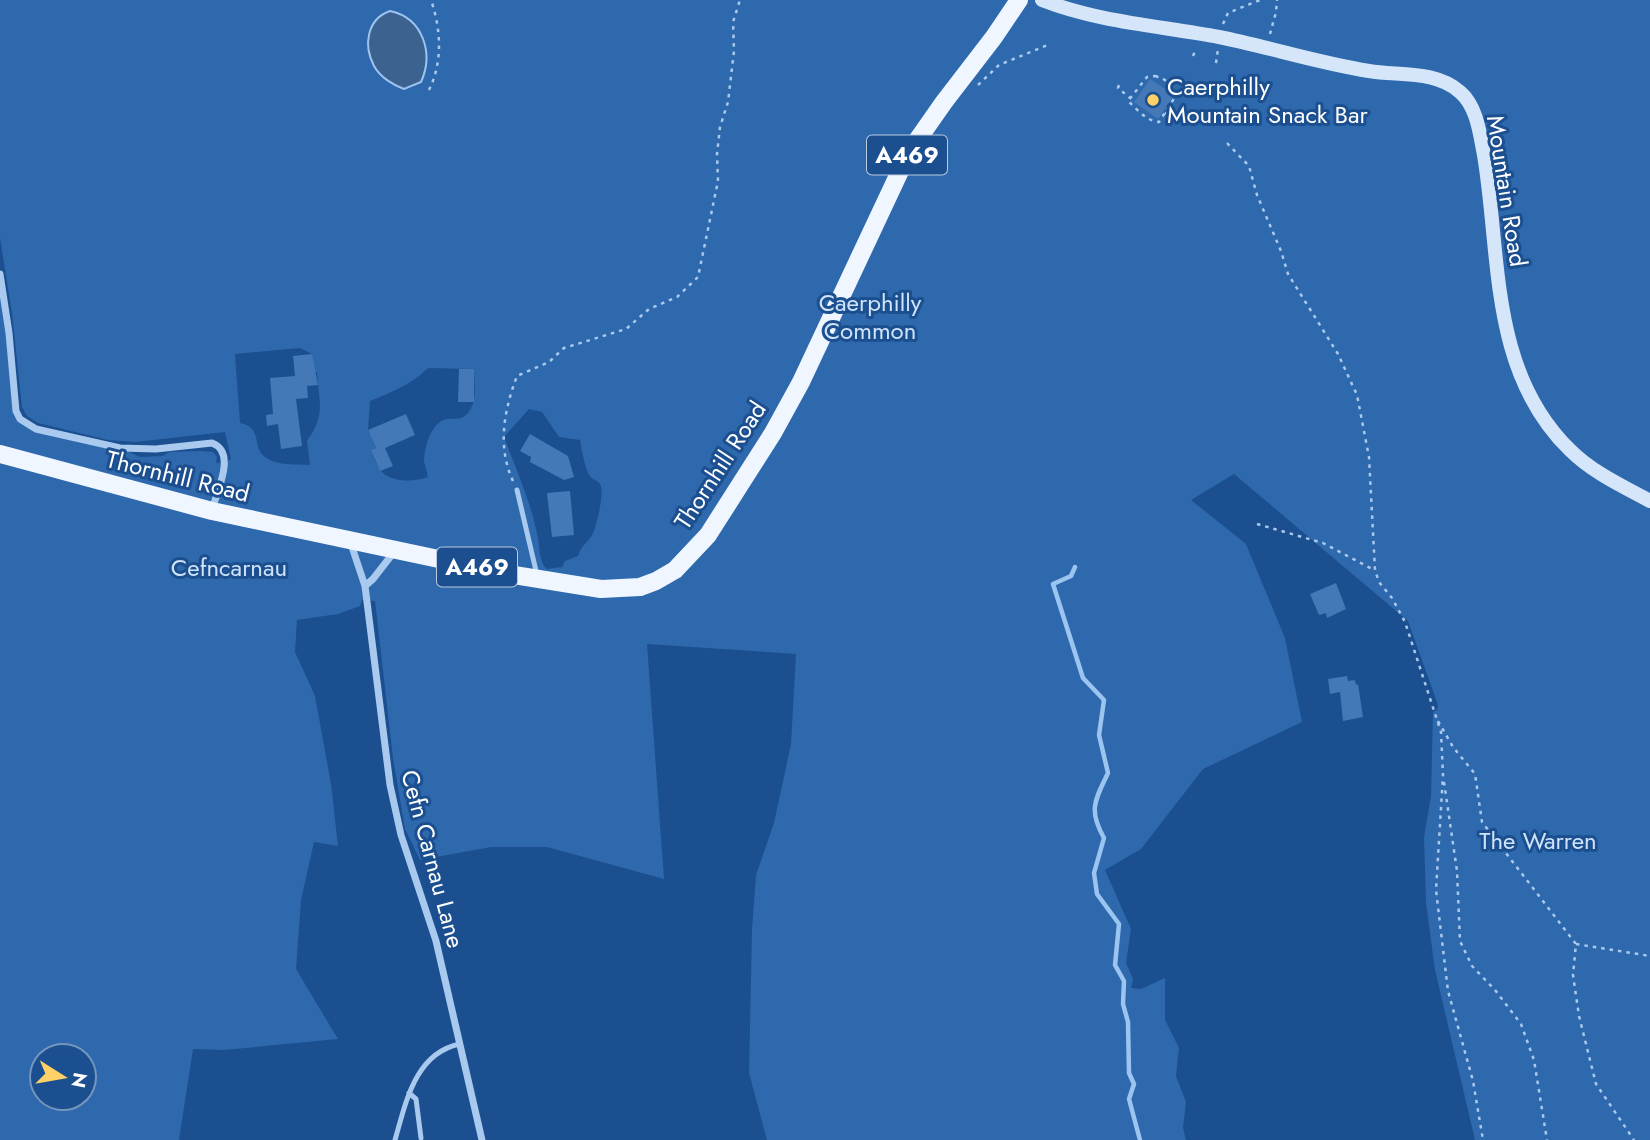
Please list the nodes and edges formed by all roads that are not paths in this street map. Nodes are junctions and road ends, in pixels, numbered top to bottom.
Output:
1 (1019, 0) edge
2 (1042, 0) edge
3 (0, 274) edge
4 (0, 454) edge
5 (517, 490) road end
6 (1650, 501) edge
7 (212, 510) junction
8 (349, 541) junction
9 (394, 551) junction
10 (538, 579) junction
11 (365, 586) junction
12 (460, 1044) junction
13 (409, 1093) junction
14 (421, 1138) dead end
15 (395, 1140) edge
16 (482, 1140) edge

1 - 10 main road, Thornhill Road / A469
2 - 6 main road, Mountain Road
3 - 7 street
4 - 7 main road, Thornhill Road / A469
5 - 10 lane
7 - 8 main road, Thornhill Road / A469
8 - 9 main road, Thornhill Road / A469
8 - 11 street, Cefn Carnau Lane
9 - 10 main road, Thornhill Road / A469
9 - 11 street
11 - 12 street, Cefn Carnau Lane
12 - 13 lane
12 - 16 street, Cefn Carnau Lane
13 - 14 lane
13 - 15 lane

